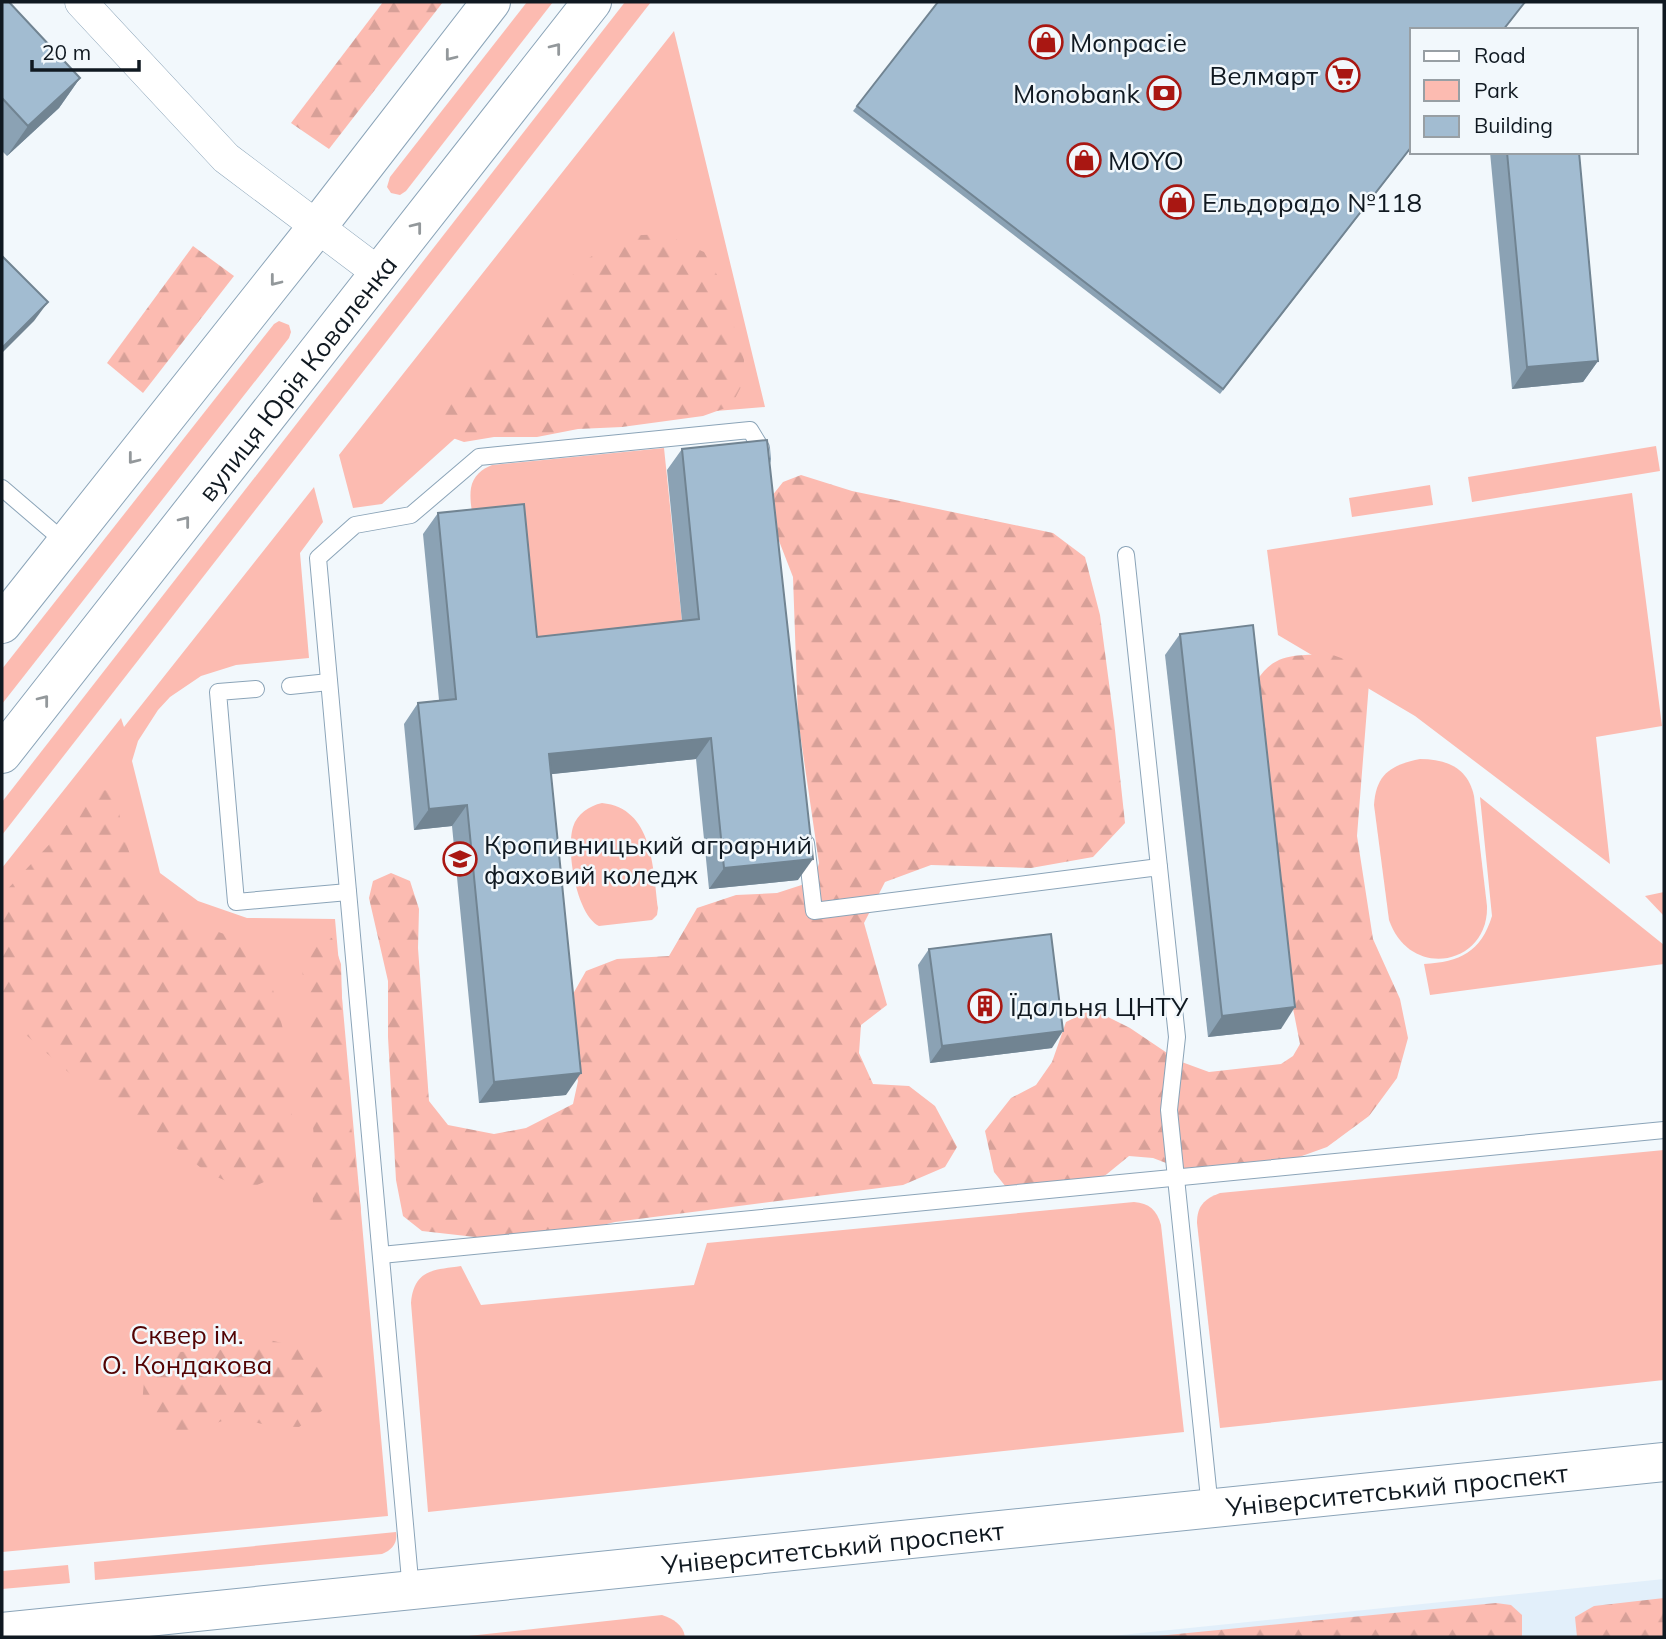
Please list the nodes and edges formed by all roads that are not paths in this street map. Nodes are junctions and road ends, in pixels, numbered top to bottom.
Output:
1 (81, 2) edge
2 (491, 2) edge
3 (592, 2) edge
4 (317, 227) junction
5 (380, 274) junction
6 (764, 475) edge
7 (2, 488) edge
8 (66, 543) junction
9 (1126, 555) dead end
10 (2, 624) edge
11 (330, 682) junction
12 (290, 686) dead end
13 (256, 689) dead end
14 (2, 754) edge
15 (804, 829) edge
16 (1159, 867) junction
17 (348, 892) junction
18 (1664, 1130) edge
19 (1176, 1178) junction
20 (381, 1255) junction
21 (1664, 1462) edge
22 (1210, 1508) junction
23 (411, 1591) junction
24 (24, 1633) edge

1 - 4 street
2 -> 4 main road
5 -> 3 main road, вулиця Юрія Коваленка
4 - 5 street
4 -> 8 main road
14 -> 5 main road, вулиця Юрія Коваленка
6 - 11 lane
7 - 8 lane
8 - 10 main road
9 - 16 lane
11 - 12 lane
11 - 17 lane
13 - 17 lane
15 - 16 lane
16 - 19 lane
17 - 20 lane
18 - 19 lane
19 - 20 lane
19 - 22 lane
20 - 23 lane
21 - 22 main road, Університетський проспект
22 - 23 main road, Університетський проспект
23 - 24 main road, Університетський проспект

